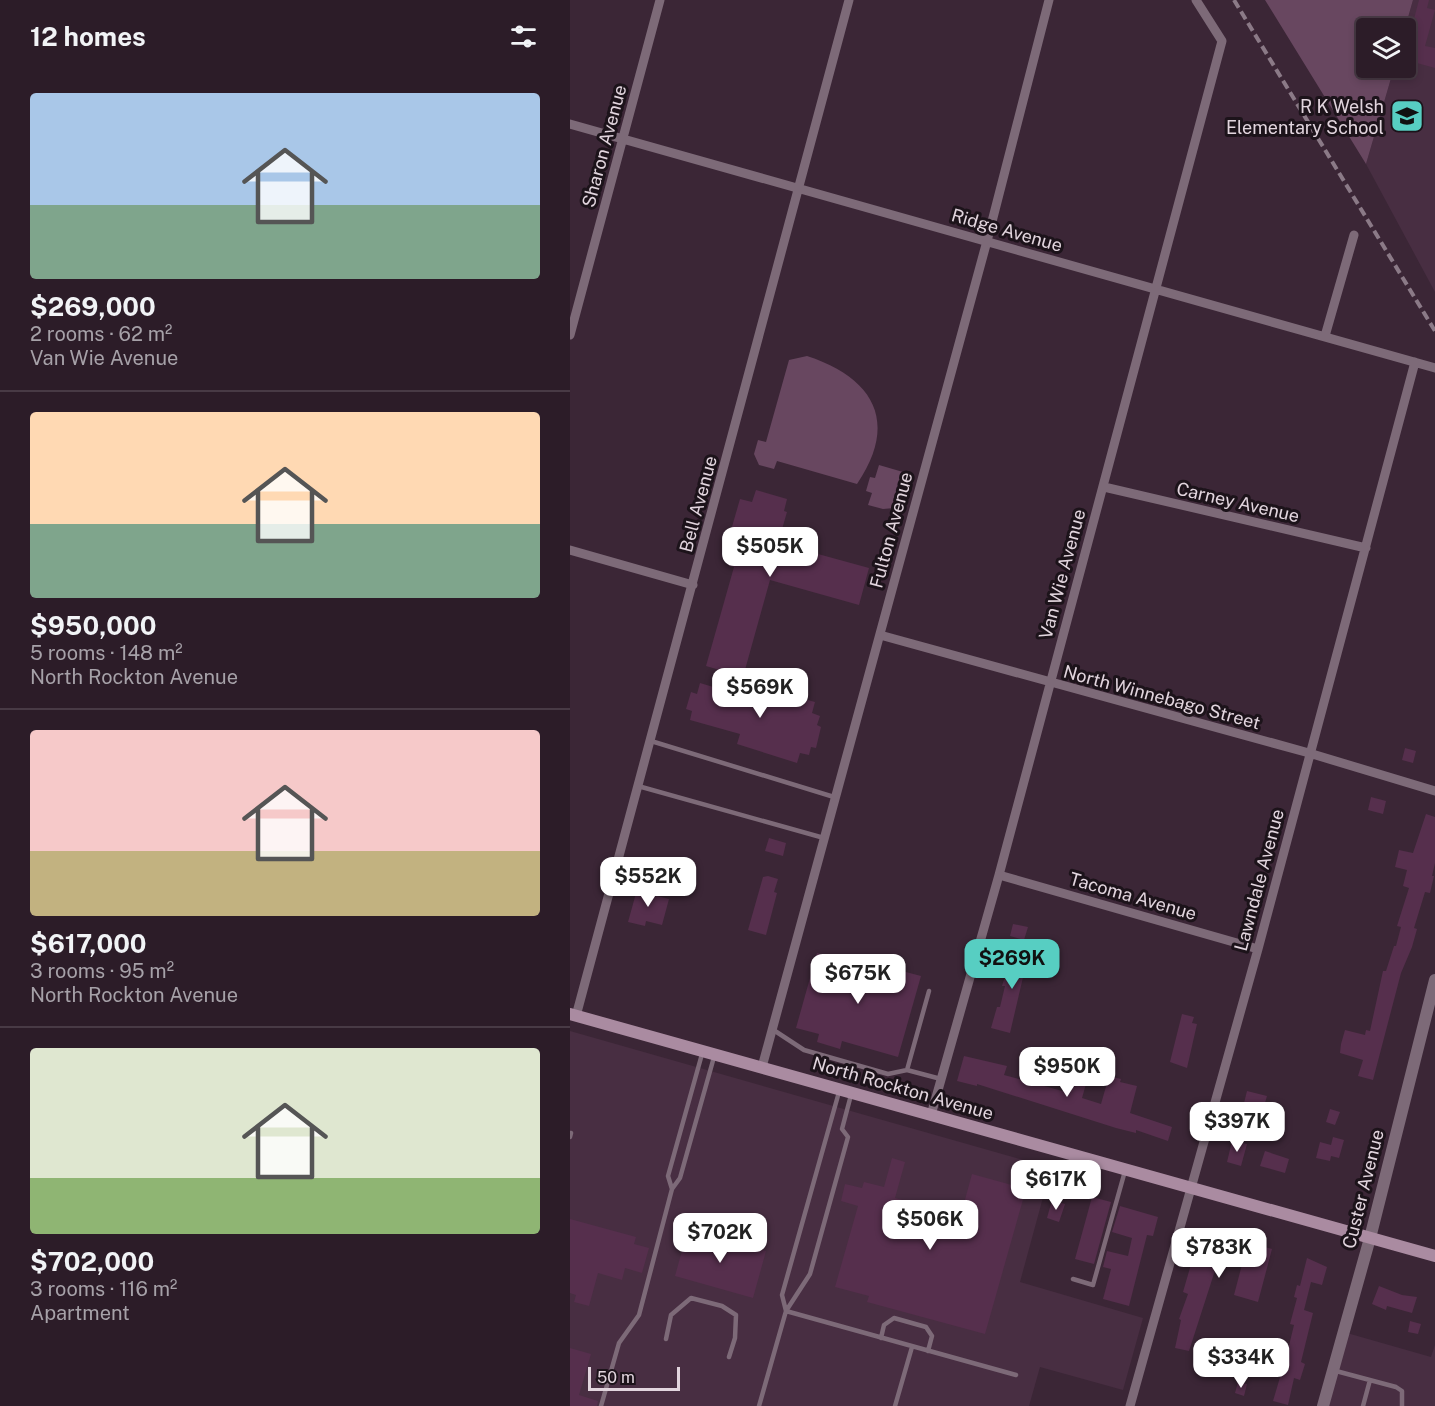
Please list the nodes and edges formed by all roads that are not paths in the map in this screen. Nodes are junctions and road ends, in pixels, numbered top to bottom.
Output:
1 (660, 0) edge
2 (849, 0) edge
3 (1049, 0) edge
4 (1196, 0) edge
5 (570, 124) edge
6 (624, 140) junction
7 (801, 189) junction
8 (1354, 235) dead end
9 (987, 241) junction
10 (1156, 289) junction
11 (570, 335) edge
12 (1325, 336) junction
13 (1415, 362) junction
14 (1435, 368) edge
15 (1104, 487) junction
16 (1366, 548) junction
17 (570, 550) edge
18 (693, 585) junction
19 (880, 635) junction
20 (1049, 684) junction
21 (651, 741) junction
22 (1309, 753) junction
23 (638, 786) junction
24 (1435, 791) edge
25 (835, 797) junction
26 (824, 838) junction
27 (999, 875) junction
28 (1258, 949) junction
29 (1435, 980) edge
30 (929, 991) dead end
31 (573, 1015) edge
32 (772, 1029) junction
33 (709, 1053) junction
34 (762, 1067) junction
35 (907, 1070) junction
36 (941, 1079) junction
37 (846, 1091) junction
38 (931, 1115) junction
39 (1126, 1169) junction
40 (1190, 1186) junction
41 (672, 1189) junction
42 (1370, 1238) junction
43 (1435, 1256) edge
44 (1073, 1279) dead end
45 (786, 1311) junction
46 (880, 1338) junction
47 (666, 1339) dead end
48 (912, 1347) junction
49 (928, 1351) junction
50 (729, 1357) dead end
51 (1333, 1370) junction
52 (1016, 1375) dead end
53 (1370, 1380) junction
54 (601, 1406) edge
55 (759, 1406) edge
56 (895, 1406) edge
57 (1130, 1406) edge
58 (1323, 1406) edge
59 (1363, 1406) edge
60 (1402, 1406) edge

1 - 6 street, Sharon Avenue
2 - 7 street, Bell Avenue
3 - 9 street, Fulton Avenue
4 - 10 street, Van Wie Avenue
5 - 6 street, Ridge Avenue
6 - 7 street, Ridge Avenue
6 - 11 street, Sharon Avenue
7 - 9 street, Ridge Avenue
7 - 18 street, Bell Avenue
8 - 12 street
9 - 10 street, Ridge Avenue
9 - 19 street, Fulton Avenue
10 - 12 street, Ridge Avenue
10 - 15 street, Van Wie Avenue
12 - 13 street, Ridge Avenue
13 - 14 street, Ridge Avenue
13 - 16 street, Lawndale Avenue
15 - 16 street, Carney Avenue
15 - 20 street, Van Wie Avenue
16 - 22 street, Lawndale Avenue
17 - 18 street
18 - 21 street, Bell Avenue
19 - 20 street, North Winnebago Street
19 - 25 street, Fulton Avenue
20 - 22 street, North Winnebago Street
20 - 27 street, Van Wie Avenue
21 - 23 street, Bell Avenue
21 - 25 lane
22 - 24 street, North Winnebago Street
22 - 28 street, Lawndale Avenue
23 - 26 lane
23 - 31 street, Bell Avenue
25 - 26 street, Fulton Avenue
26 - 32 street, Fulton Avenue
27 - 28 street, Tacoma Avenue
27 - 36 street, Van Wie Avenue
28 - 40 street, Lawndale Avenue
29 - 42 street, Custer Avenue
30 - 35 lane
31 - 33 main road, North Rockton Avenue
32 - 34 street, Fulton Avenue
32 - 35 lane
33 - 34 main road, North Rockton Avenue
33 - 41 lane
33 - 41 lane
34 - 37 main road, North Rockton Avenue
35 - 36 lane
36 - 38 street, Van Wie Avenue
37 - 38 main road, North Rockton Avenue
37 - 45 lane
37 - 45 lane
38 - 39 main road, North Rockton Avenue
39 - 40 main road, North Rockton Avenue
39 - 44 lane
40 - 42 main road, North Rockton Avenue
40 - 57 street, Lawndale Avenue
41 - 54 lane
42 - 43 main road, North Rockton Avenue
42 - 51 street, Custer Avenue
45 - 46 lane
45 - 55 lane
46 - 48 lane
46 - 49 lane
47 - 50 lane
48 - 49 lane
48 - 56 lane
49 - 52 lane
51 - 53 lane
51 - 58 street, Custer Avenue
53 - 59 lane
53 - 60 lane

